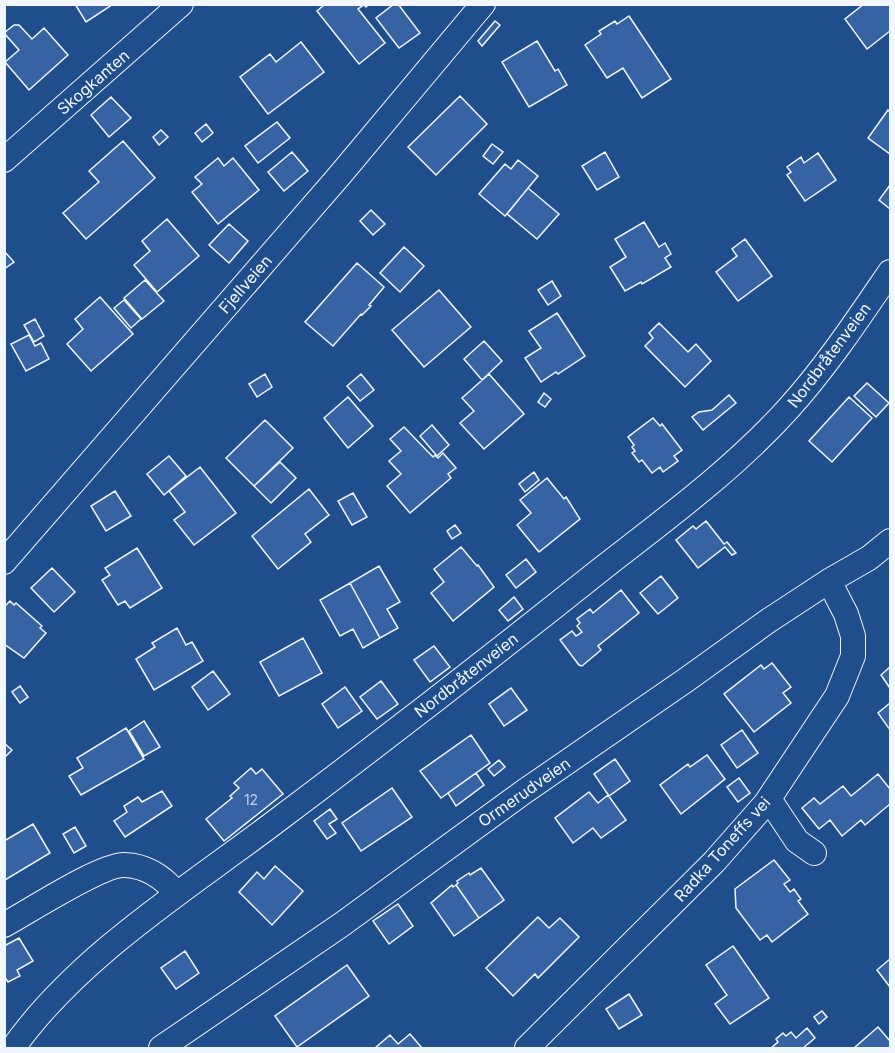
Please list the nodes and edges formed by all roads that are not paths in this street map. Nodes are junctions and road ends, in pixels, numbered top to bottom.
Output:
1 (181, 4) edge
2 (483, 4) edge
3 (4, 160) edge
4 (891, 272) edge
5 (891, 541) edge
6 (4, 562) edge
7 (829, 581) junction
8 (769, 799) junction
9 (814, 853) dead end
10 (176, 893) junction
11 (4, 925) edge
12 (13, 1048) edge
13 (161, 1048) edge
14 (528, 1048) edge

1 - 3 street, Skogkanten
2 - 6 street, Fjellveien
4 - 10 street, Nordbråtenveien
5 - 7 street, Ormerudveien
7 - 8 street, Radka Toneffs vei
7 - 13 street, Ormerudveien
8 - 9 street
8 - 14 street, Radka Toneffs vei
10 - 11 street
10 - 12 street, Nordbråtenveien

